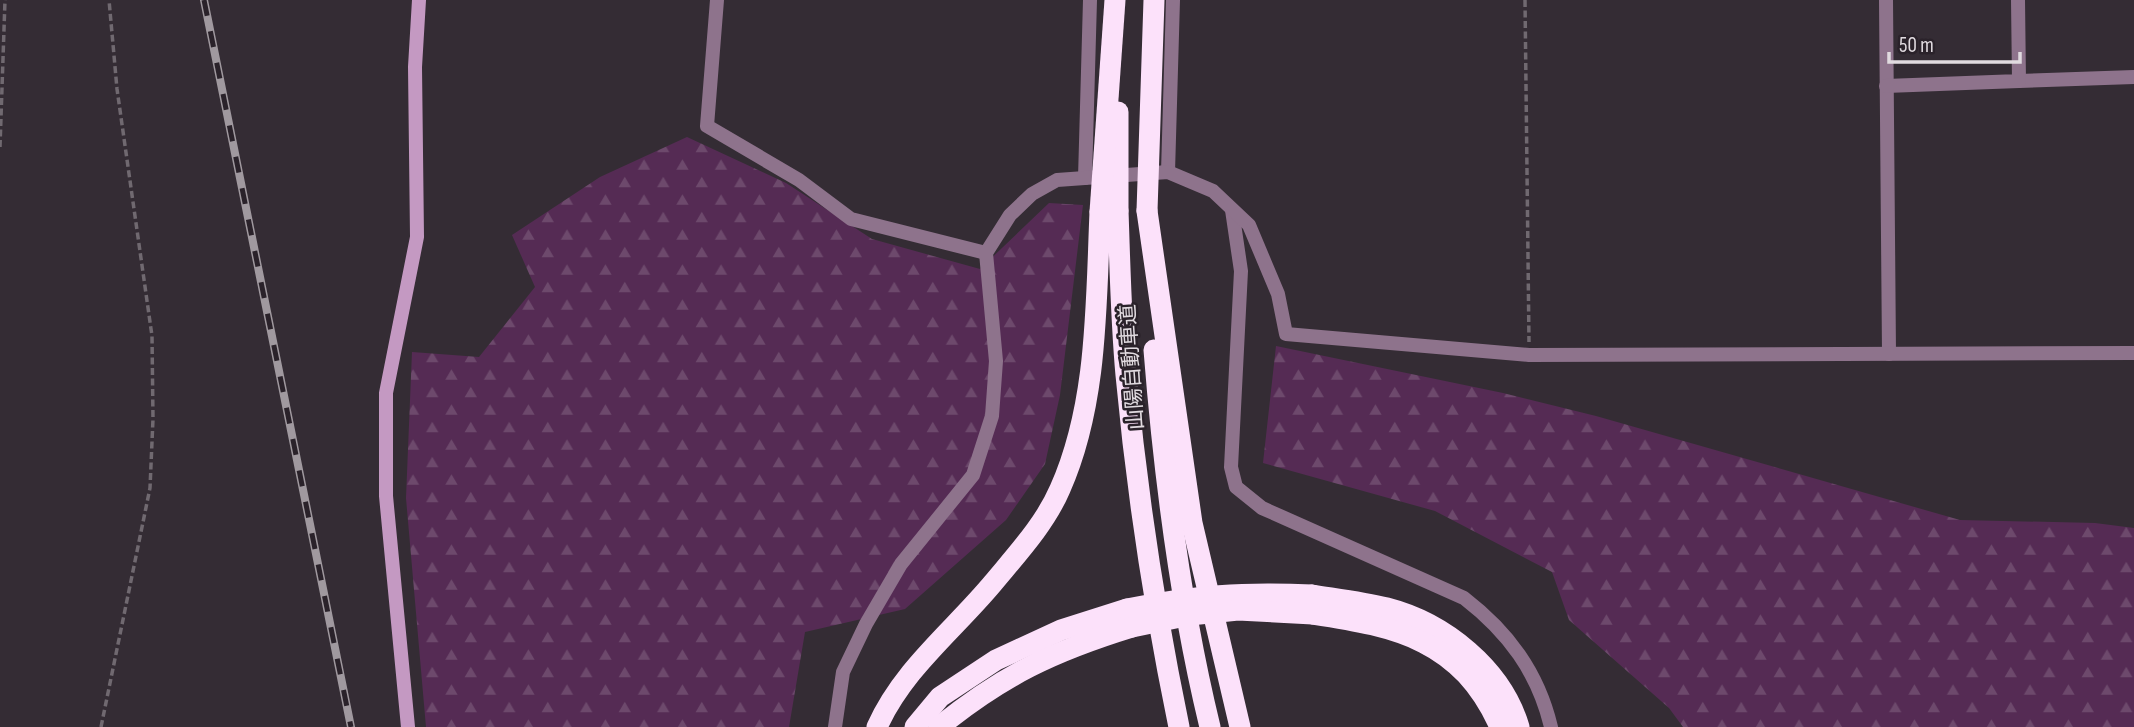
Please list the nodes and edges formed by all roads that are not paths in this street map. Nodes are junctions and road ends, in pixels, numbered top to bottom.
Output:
1 (419, 0) edge
2 (717, 0) edge
3 (1090, 0) edge
4 (1116, 0) edge
5 (1154, 0) edge
6 (1173, 0) edge
7 (1885, 0) edge
8 (2018, 0) edge
9 (2134, 77) edge
10 (2019, 80) junction
11 (1886, 86) junction
12 (1168, 172) junction
13 (1085, 178) junction
14 (1232, 210) junction
15 (1109, 211) junction
16 (1147, 211) junction
17 (986, 253) junction
18 (2134, 353) edge
19 (1889, 354) junction
20 (1312, 604) junction
21 (1130, 618) junction
22 (408, 727) edge
23 (835, 727) edge
24 (877, 727) edge
25 (915, 727) edge
26 (939, 727) edge
27 (1179, 727) edge
28 (1210, 727) edge
29 (1240, 727) edge
30 (1500, 727) edge
31 (1519, 727) edge
32 (1551, 727) edge

1 - 22 street
2 - 17 street
3 - 13 street
4 - 15 highway, bridge
5 - 16 highway, 山陽自動車道, bridge
6 - 12 street
7 - 11 street
8 - 10 street
9 - 10 street
10 - 11 street
11 - 19 street
12 - 13 street
12 - 14 street
13 - 17 street
14 - 19 street
14 - 32 street
15 - 24 highway
15 - 27 highway, 山陽自動車道
16 - 28 highway, 山陽自動車道
16 - 29 highway
17 - 23 street
18 - 19 street
20 - 21 highway, bridge
20 - 30 highway
20 - 31 highway
21 - 25 highway
21 - 26 highway

